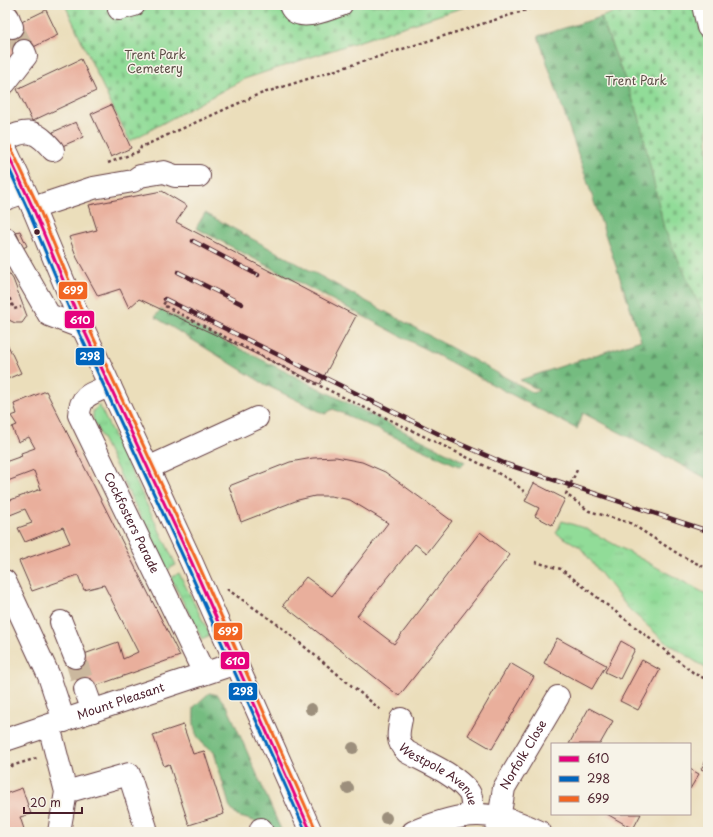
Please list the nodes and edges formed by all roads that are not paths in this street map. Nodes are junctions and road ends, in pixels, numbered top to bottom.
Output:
1 (290, 5) edge
2 (341, 5) edge
3 (703, 5) edge
4 (708, 27) edge
5 (24, 51) dead end
6 (5, 82) edge
7 (5, 140) edge
8 (5, 148) edge
9 (54, 150) dead end
10 (199, 176) dead end
11 (5, 199) edge
12 (29, 200) junction
13 (5, 238) edge
14 (83, 328) junction
15 (110, 386) junction
16 (258, 418) dead end
17 (148, 468) junction
18 (5, 581) edge
19 (60, 622) dead end
20 (74, 657) tunnel mouth
21 (236, 662) junction
22 (204, 673) junction
23 (85, 689) tunnel mouth
24 (558, 697) dead end
25 (93, 711) junction
26 (57, 724) junction
27 (394, 724) road end
28 (5, 740) edge
29 (66, 792) junction
30 (473, 815) junction
31 (498, 824) edge
32 (146, 828) dead end
33 (59, 832) edge
34 (311, 832) edge
35 (413, 832) edge
36 (540, 832) edge

1 - 2 main road
3 - 4 main road
5 - 6 main road
7 - 9 main road
8 - 12 main road
10 - 12 main road
11 - 12 main road
12 - 14 main road
13 - 14 main road
14 - 15 main road
15 - 17 main road
15 - 22 main road, Cockfosters Parade
16 - 17 main road
17 - 21 main road
18 - 26 main road
19 - 20 main road
21 - 22 main road, Mount Pleasant
21 - 34 main road
22 - 25 main road, Mount Pleasant
23 - 25 main road
24 - 31 main road, Norfolk Close
25 - 26 main road, Mount Pleasant
26 - 28 main road, Mount Pleasant
26 - 29 main road
27 - 30 main road, Westpole Avenue
29 - 32 main road
29 - 33 main road
30 - 31 main road, Westpole Avenue
30 - 35 main road, Westpole Avenue
31 - 36 main road, Westpole Avenue

